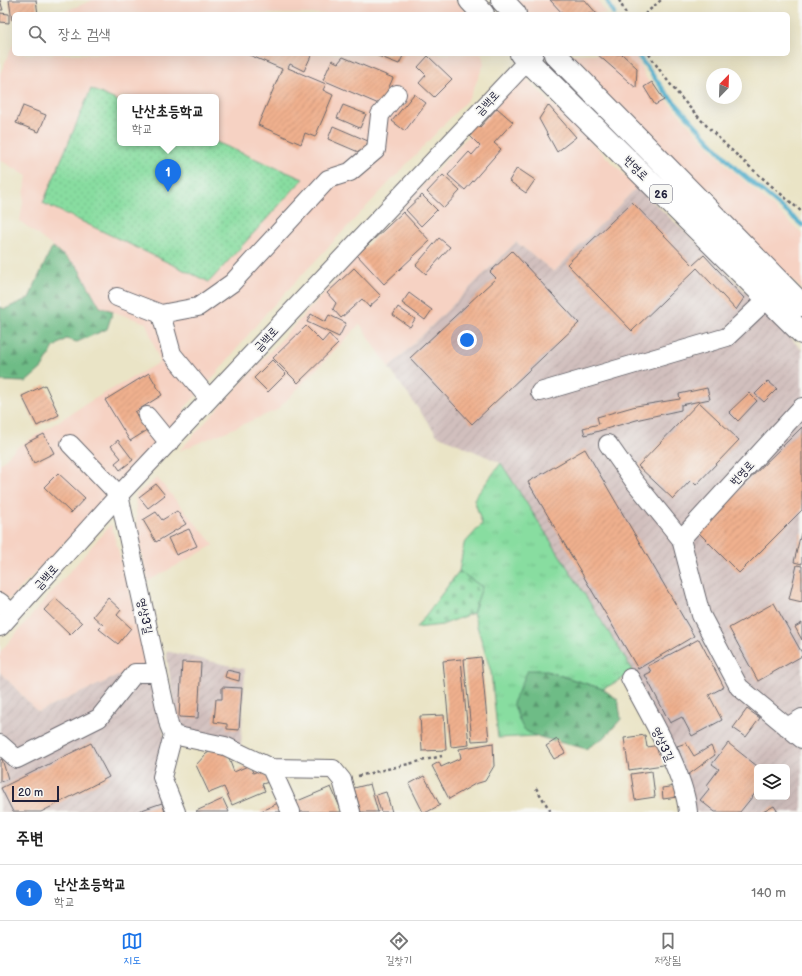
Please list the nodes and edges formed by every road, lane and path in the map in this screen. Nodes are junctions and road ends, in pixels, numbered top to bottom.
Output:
1 (470, 0) edge
2 (502, 0) edge
3 (619, 0) edge
4 (661, 0) edge
5 (481, 12) edge
6 (514, 12) edge
7 (625, 12) edge
8 (647, 12) edge
9 (527, 56) edge
10 (557, 56) edge
11 (650, 56) edge
12 (397, 94) dead end
13 (802, 212) edge
14 (117, 297) dead end
15 (768, 299) junction
16 (802, 305) edge
17 (161, 314) junction
18 (802, 333) edge
19 (540, 392) dead end
20 (209, 400) junction
21 (802, 407) edge
22 (147, 416) dead end
23 (169, 443) junction
24 (70, 444) dead end
25 (608, 444) dead end
26 (119, 496) junction
27 (681, 539) junction
28 (4, 614) edge
29 (158, 673) junction
30 (630, 678) dead end
31 (794, 723) edge
32 (173, 736) junction
33 (802, 738) edge
34 (0, 744) edge
35 (442, 756) dead end
36 (271, 768) junction
37 (342, 780) junction
38 (536, 788) dead end
39 (176, 812) edge
40 (291, 812) edge
41 (352, 812) edge
42 (550, 812) edge
43 (688, 812) edge

1 - 5 main road
2 - 6 main road
3 - 7 path
4 - 8 path
9 - 15 main road, 번영로 / 26
9 - 20 street, 금백로
10 - 16 main road, 번영로 / 26
11 - 13 path
12 - 17 street
14 - 17 street
15 - 18 main road, 번영로 / 26
15 - 19 street
17 - 20 street
20 - 23 street, 금백로
21 - 27 street, 번영로
22 - 23 street
23 - 26 street, 금백로
24 - 26 street
25 - 27 street
26 - 28 street, 금백로
26 - 29 street, 영상3길
27 - 31 street
29 - 32 street, 영상3길
29 - 34 street
30 - 43 street, 영상3길
31 - 33 street
32 - 36 street
32 - 39 street
35 - 37 path
36 - 37 street
36 - 40 street
37 - 41 street
38 - 42 path

